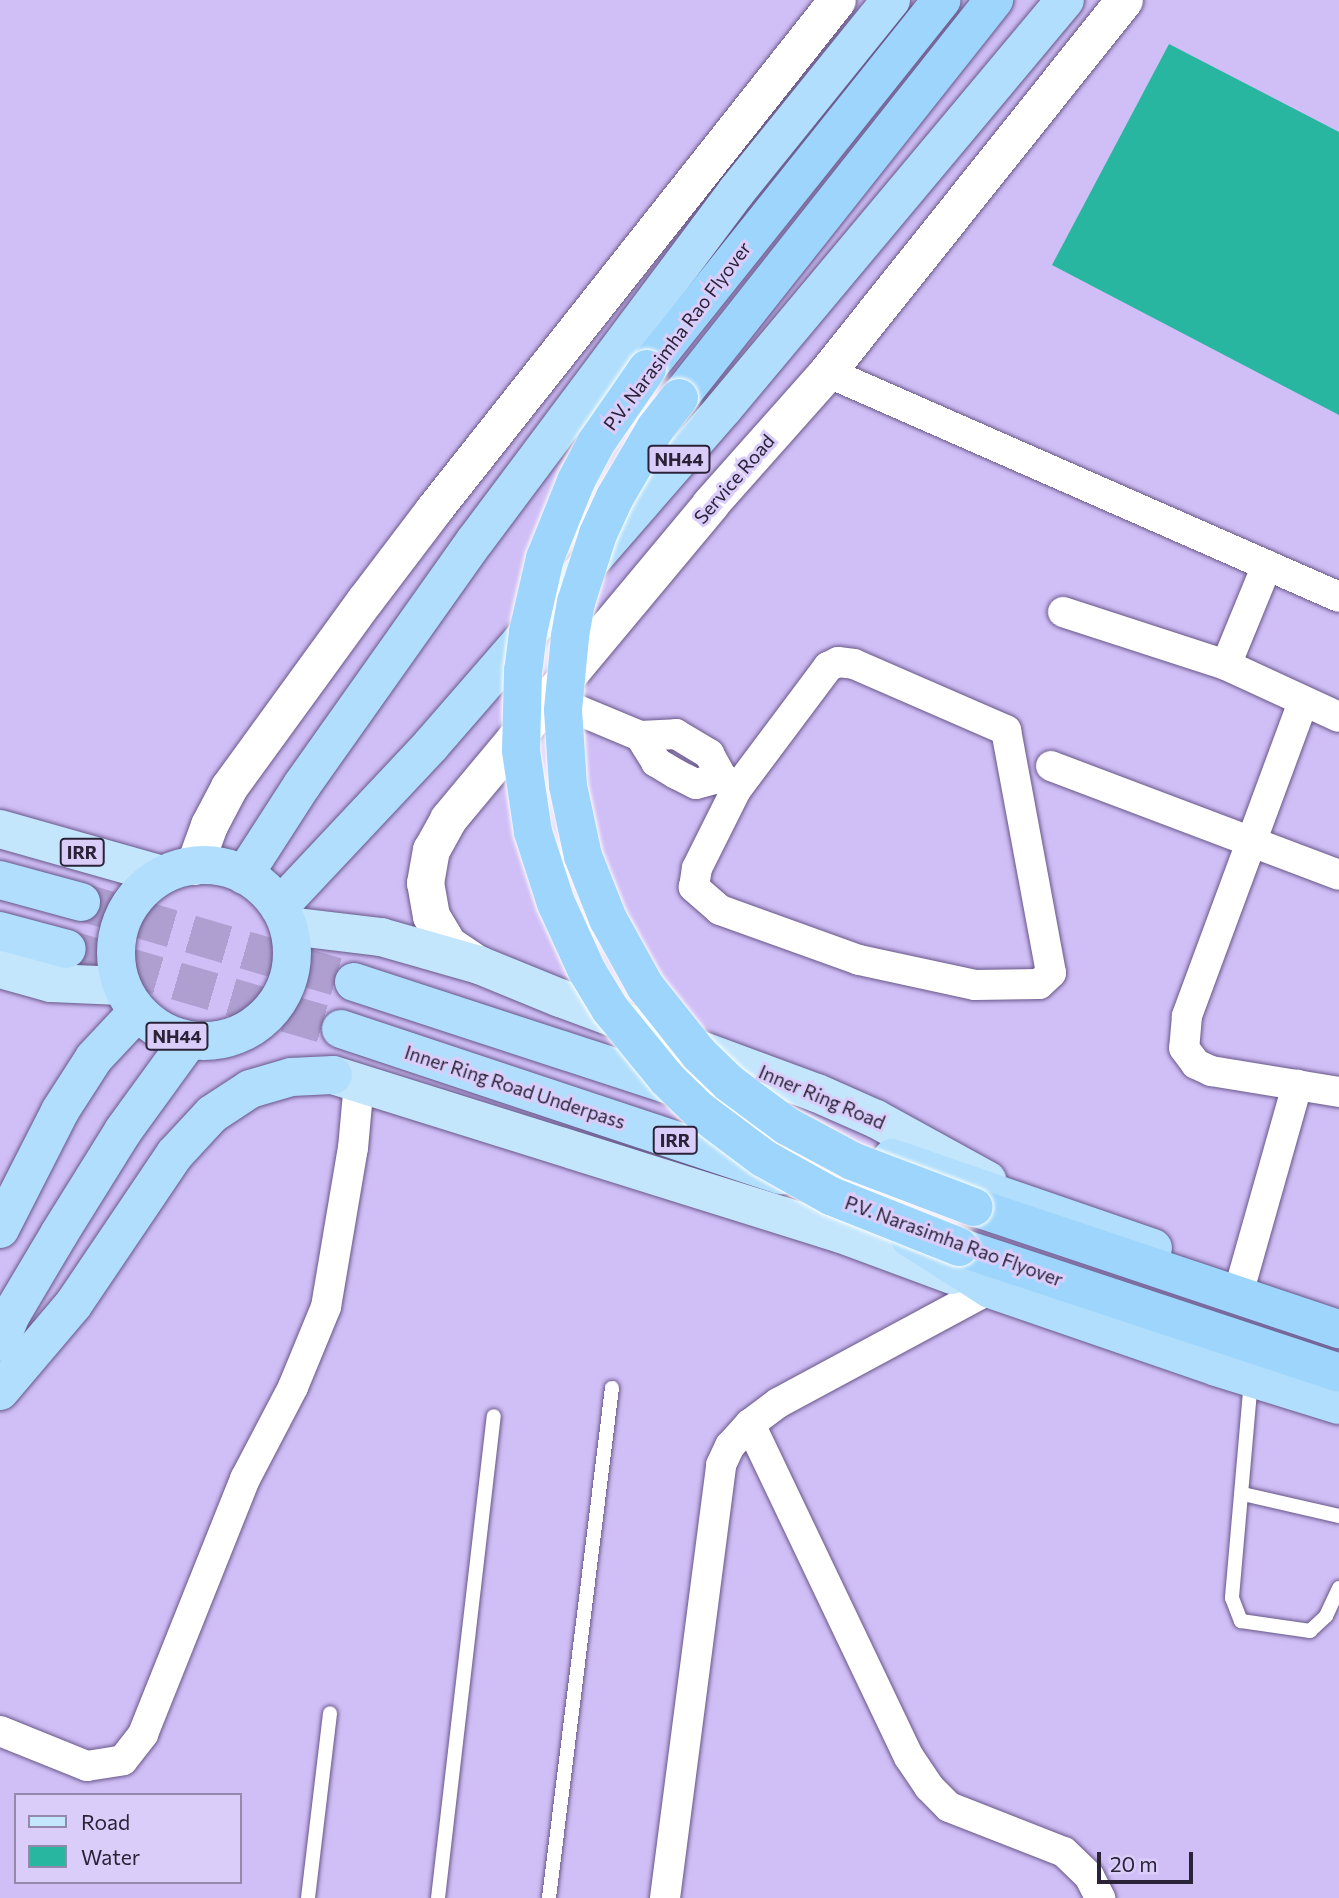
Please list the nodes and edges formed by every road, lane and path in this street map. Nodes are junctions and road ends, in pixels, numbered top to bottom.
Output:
1 (838, 0) edge
2 (891, 0) edge
3 (942, 0) edge
4 (994, 0) edge
5 (1065, 0) edge
6 (1124, 0) edge
7 (827, 372) junction
8 (1267, 565) junction
9 (1339, 597) edge
10 (1063, 612) dead end
11 (1226, 665) junction
12 (549, 698) junction
13 (1303, 702) junction
14 (1339, 717) edge
15 (1051, 766) dead end
16 (729, 784) junction
17 (0, 828) edge
18 (1252, 841) junction
19 (179, 870) junction
20 (244, 874) junction
21 (1339, 875) edge
22 (0, 880) edge
23 (81, 902) tunnel mouth
24 (284, 916) junction
25 (0, 931) edge
26 (67, 949) tunnel mouth
27 (480, 965) junction
28 (0, 969) edge
29 (355, 982) tunnel mouth
30 (129, 999) junction
31 (341, 1029) tunnel mouth
32 (189, 1041) junction
33 (346, 1079) junction
34 (1336, 1082) edge
35 (1297, 1085) junction
36 (1022, 1200) junction
37 (0, 1229) edge
38 (1242, 1280) junction
39 (990, 1289) junction
40 (1339, 1312) edge
41 (1339, 1329) edge
42 (0, 1342) edge
43 (1339, 1373) edge
44 (1252, 1378) junction
45 (612, 1388) dead end
46 (0, 1391) edge
47 (1339, 1405) edge
48 (494, 1416) dead end
49 (750, 1424) junction
50 (1243, 1494) junction
51 (1339, 1516) edge
52 (1339, 1588) edge
53 (330, 1713) dead end
54 (0, 1731) edge
55 (308, 1898) edge
56 (438, 1898) edge
57 (549, 1898) edge
58 (665, 1898) edge
59 (1100, 1898) edge

1 - 19 street
2 - 20 highway
3 - 43 highway, P.V. Narasimha Rao Flyover, bridge
4 - 41 highway, P.V. Narasimha Rao Flyover, bridge
5 - 24 highway, NH44
6 - 7 street, Service Road
7 - 8 street
7 - 12 street, Service Road
8 - 9 street
8 - 11 street
10 - 11 street
11 - 13 street
12 - 16 street
12 - 27 street, Service Road
13 - 14 street
13 - 18 street
15 - 18 street
16 - 16 street
17 - 19 main road, IRR
18 - 21 street
18 - 35 street
19 - 20 highway
19 - 30 highway
20 - 24 highway
22 - 23 highway, IRR
24 - 27 main road, Inner Ring Road
24 - 32 highway, NH44
25 - 26 highway
27 - 36 main road, Inner Ring Road
28 - 30 main road
29 - 36 highway
30 - 32 highway, NH44
30 - 37 highway, NH44
31 - 39 highway, Inner Ring Road Underpass / IRR
32 - 42 highway, NH44
33 - 39 main road, IRR
33 - 46 highway
33 - 54 street
34 - 35 street
35 - 38 street
36 - 38 highway, Inner Ring Road
38 - 40 highway, Inner Ring Road
39 - 44 highway, IRR
39 - 49 street
44 - 47 highway, IRR
44 - 50 lane
45 - 57 lane
48 - 56 lane
49 - 58 street
49 - 59 street
50 - 51 lane
50 - 52 lane
53 - 55 lane

